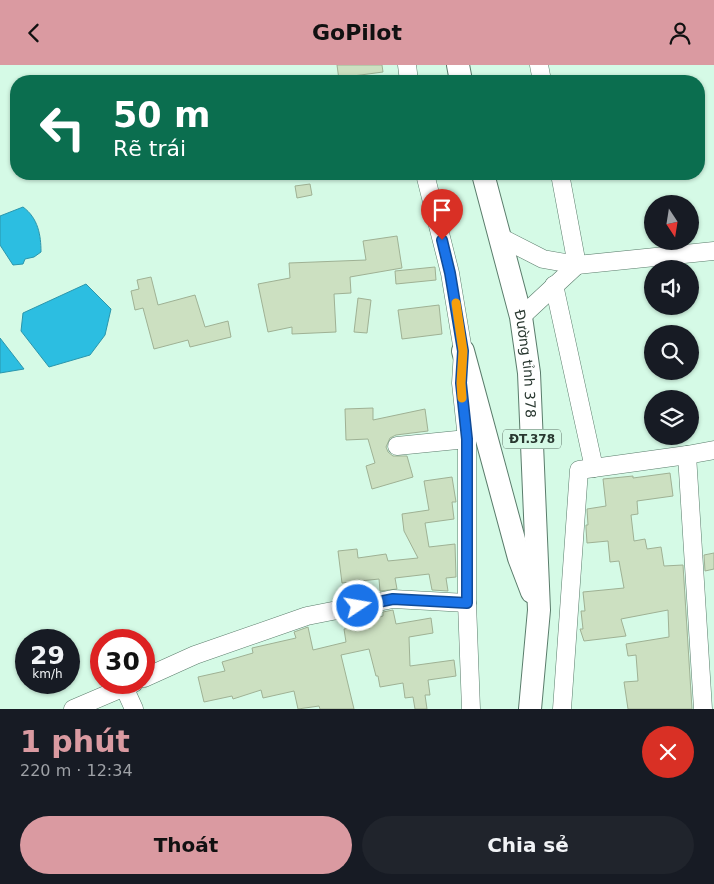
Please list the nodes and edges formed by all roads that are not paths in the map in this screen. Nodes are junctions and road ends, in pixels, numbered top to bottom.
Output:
1 (427, 180) edge
2 (485, 180) edge
3 (561, 180) edge
4 (500, 237) junction
5 (714, 251) edge
6 (577, 265) junction
7 (554, 285) junction
8 (521, 317) junction
9 (463, 351) junction
10 (467, 439) junction
11 (396, 446) dead end
12 (714, 450) edge
13 (687, 455) junction
14 (594, 468) junction
15 (467, 603) junction
16 (539, 610) junction
17 (155, 673) edge
18 (108, 694) edge
19 (131, 694) edge
20 (73, 709) edge
21 (134, 709) edge
22 (471, 709) edge
23 (530, 709) edge
24 (562, 709) edge
25 (702, 709) edge

1 - 9 street
2 - 4 main road, Đường tỉnh 378 / ĐT.378
3 - 6 street
4 - 6 street
4 - 8 main road, Đường tỉnh 378 / ĐT.378
5 - 6 street
6 - 7 street
7 - 8 street
7 - 14 street
8 - 16 main road, Đường tỉnh 378 / ĐT.378
9 - 10 street
9 - 16 main road
10 - 11 street
10 - 15 street
12 - 13 street
13 - 14 street
13 - 25 street
14 - 24 street
15 - 17 street
15 - 22 street
16 - 23 main road, Đường tỉnh 378 / ĐT.378
18 - 20 street
19 - 21 street

